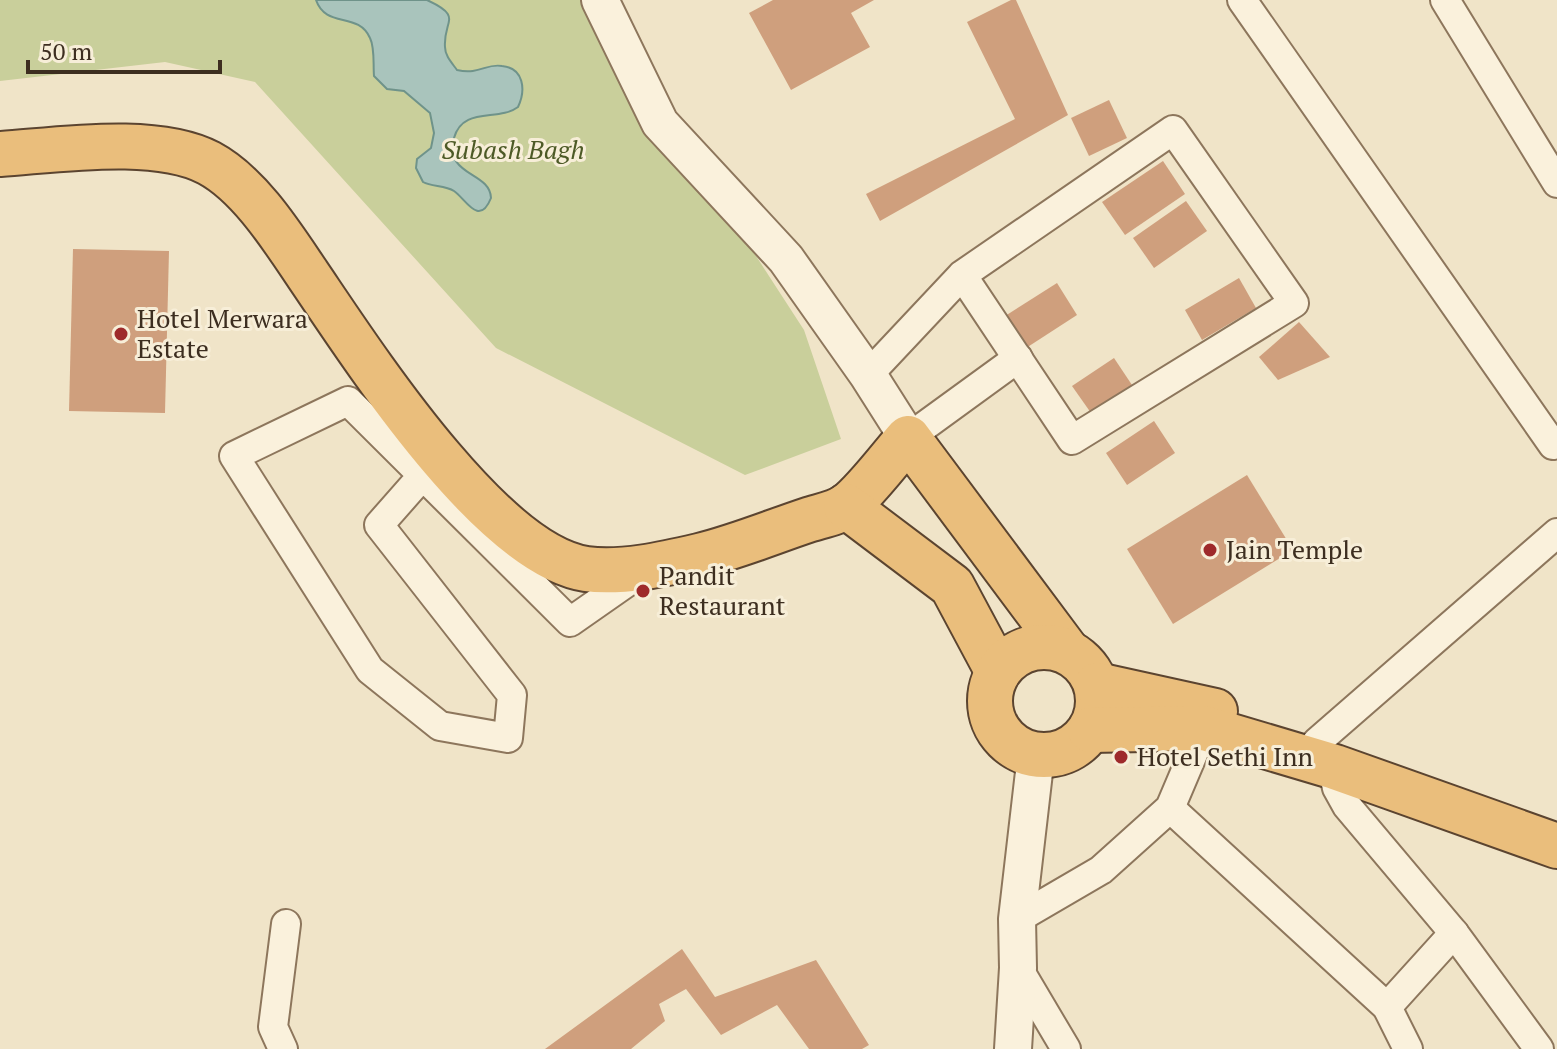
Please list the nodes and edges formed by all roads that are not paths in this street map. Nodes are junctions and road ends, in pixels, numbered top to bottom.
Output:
1 (600, 0) edge
2 (1242, 0) edge
3 (1445, 0) edge
4 (0, 154) edge
5 (1557, 183) edge
6 (962, 275) junction
7 (1018, 358) junction
8 (868, 375) junction
9 (908, 438) junction
10 (1557, 443) edge
11 (423, 475) junction
12 (846, 506) junction
13 (1557, 533) edge
14 (647, 568) junction
15 (1067, 651) junction
16 (998, 672) junction
17 (1097, 685) junction
18 (1207, 719) junction
19 (1090, 730) junction
20 (1325, 754) junction
21 (1036, 755) junction
22 (1170, 808) junction
23 (1557, 817) edge
24 (1557, 833) edge
25 (1557, 846) edge
26 (1017, 919) junction
27 (286, 924) dead end
28 (1454, 933) junction
29 (1018, 968) junction
30 (1387, 1007) junction
31 (283, 1049) edge
32 (1013, 1049) edge
33 (1066, 1049) edge
34 (1408, 1049) edge
35 (1539, 1049) edge

1 - 8 street
2 - 10 street
3 - 5 street
4 - 14 highway
6 - 7 street
6 - 7 street
6 - 8 street
7 - 9 street
8 - 9 street
9 - 12 highway
9 - 15 highway
11 - 11 street
11 - 14 street
12 - 14 highway
12 - 16 highway
13 - 20 street
15 - 16 highway
15 - 17 highway
16 - 21 highway
17 - 18 highway
17 - 19 highway
18 - 19 highway
18 - 20 highway
18 - 22 street
18 - 24 highway
19 - 21 highway
20 - 23 highway
20 - 25 highway
20 - 28 street
21 - 26 street
22 - 26 street
22 - 30 street
26 - 29 street
27 - 31 street
28 - 30 street
28 - 35 street
29 - 32 street
29 - 33 street
30 - 34 street

